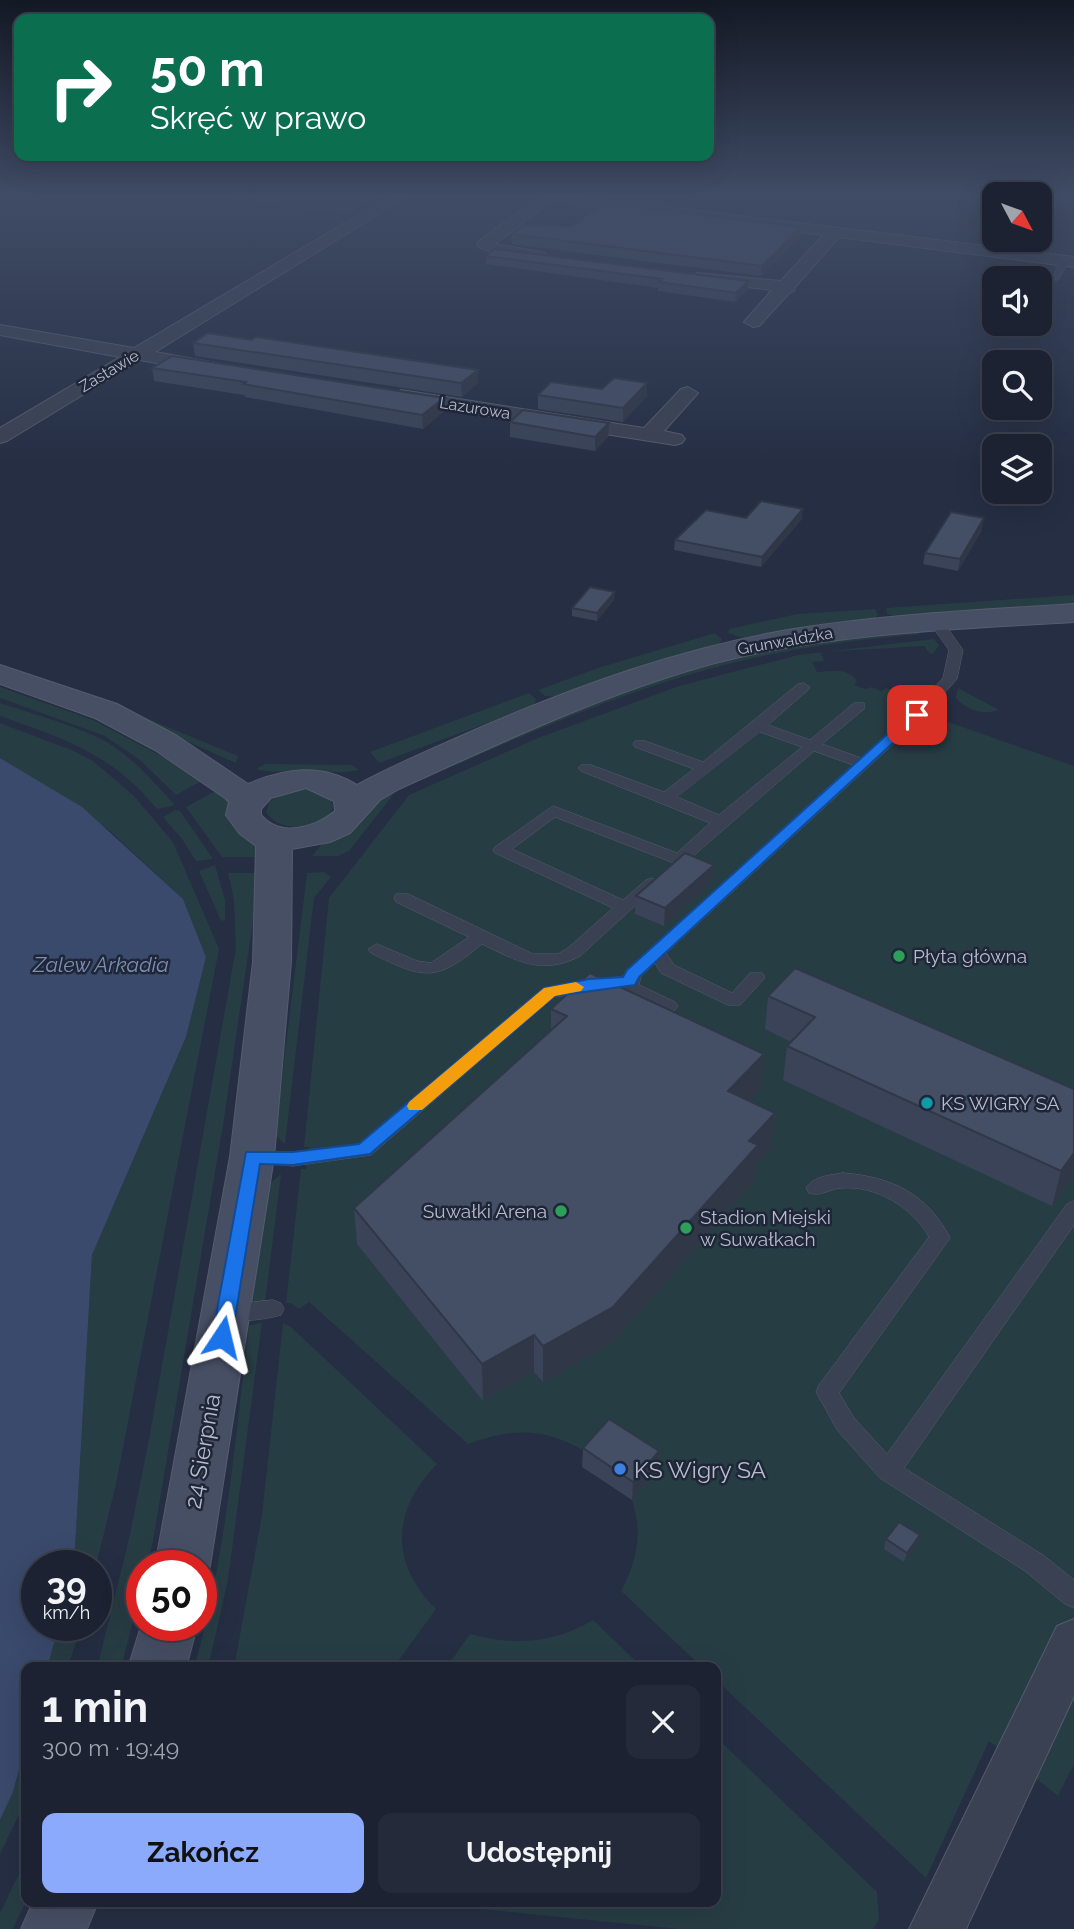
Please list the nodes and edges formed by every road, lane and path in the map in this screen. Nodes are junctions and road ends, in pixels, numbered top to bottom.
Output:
1 (249, 287) edge
2 (788, 287) edge
3 (753, 322) dead end
4 (0, 330) edge
5 (136, 355) junction
6 (230, 370) edge
7 (379, 393) edge
8 (688, 393) dead end
9 (649, 435) junction
10 (0, 437) edge
11 (675, 439) dead end
12 (1074, 613) edge
13 (936, 622) junction
14 (0, 674) edge
15 (803, 687) dead end
16 (859, 706) dead end
17 (509, 726) junction
18 (758, 726) junction
19 (166, 743) junction
20 (640, 744) dead end
21 (812, 746) junction
22 (863, 764) junction
23 (586, 768) dead end
24 (705, 768) junction
25 (280, 781) junction
26 (325, 781) junction
27 (666, 798) junction
28 (248, 802) junction
29 (353, 808) junction
30 (721, 822) junction
31 (325, 833) junction
32 (266, 834) junction
33 (679, 860) junction
34 (402, 898) dead end
35 (624, 907) junction
36 (481, 936) junction
37 (377, 949) dead end
38 (657, 952) junction
39 (272, 962) junction
40 (756, 977) dead end
41 (629, 981) junction
42 (670, 1006) dead end
43 (252, 1157) junction
44 (816, 1188) dead end
45 (1074, 1209) edge
46 (273, 1309) dead end
47 (227, 1312) junction
48 (888, 1471) junction
49 (185, 1550) edge
50 (1074, 1596) edge
51 (165, 1641) edge
52 (1074, 1642) edge
53 (159, 1662) edge
54 (64, 1907) edge
55 (54, 1929) edge
56 (937, 1929) edge

1 - 5 street, Zastawie
2 - 3 street
4 - 5 street
5 - 6 street
5 - 10 street, Zastawie
7 - 9 street, Lazurowa
8 - 9 street
9 - 11 street, Lazurowa
12 - 13 main road, Grunwaldzka
13 - 17 main road, Grunwaldzka
13 - 22 lane
14 - 19 main road
15 - 18 lane
16 - 21 lane
17 - 26 main road, Grunwaldzka
17 - 29 main road, Grunwaldzka
18 - 21 lane
18 - 24 lane
19 - 25 main road
19 - 28 main road
20 - 24 lane
21 - 22 lane
21 - 30 lane
22 - 38 lane
23 - 27 lane
24 - 27 lane
25 - 26 main road, Grunwaldzka
25 - 28 main road
26 - 29 main road
27 - 30 lane
28 - 32 main road
29 - 31 main road, Grunwaldzka
30 - 33 lane
31 - 32 main road
31 - 39 main road, 24 Sierpnia
32 - 39 main road, 24 Sierpnia
33 - 35 lane
33 - 35 lane
34 - 36 lane
35 - 36 lane
36 - 37 lane
38 - 40 lane
38 - 41 lane
39 - 43 main road, 24 Sierpnia
41 - 42 lane
41 - 43 lane
43 - 47 main road, 24 Sierpnia
44 - 48 lane
45 - 48 lane
46 - 47 lane
47 - 49 main road, 24 Sierpnia
48 - 50 lane
51 - 53 main road
52 - 56 street
54 - 55 main road

